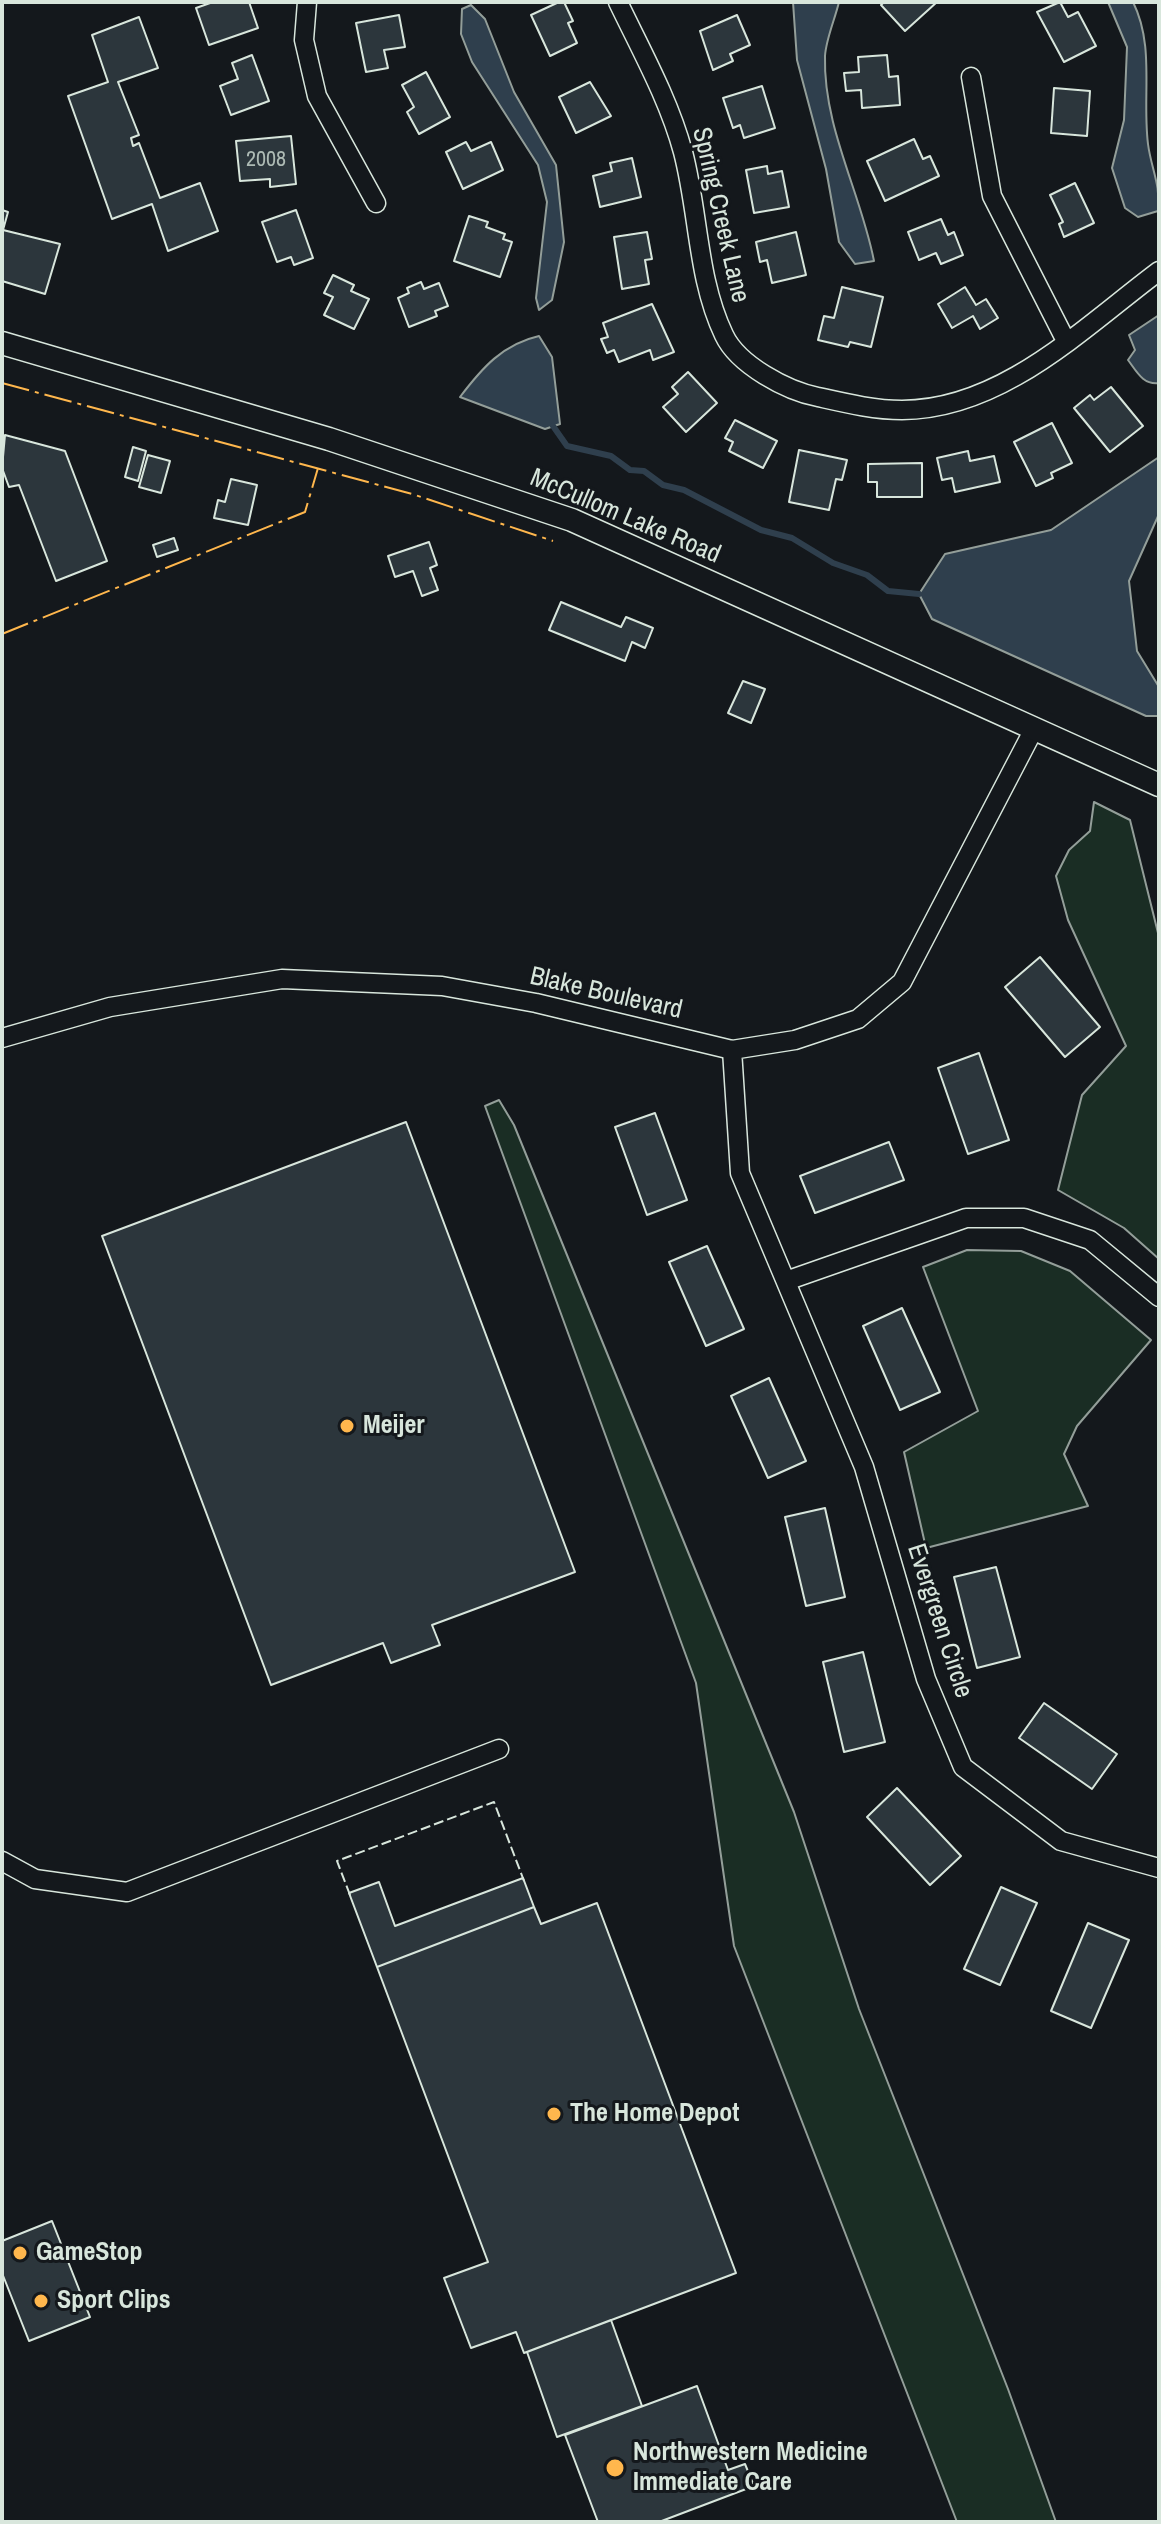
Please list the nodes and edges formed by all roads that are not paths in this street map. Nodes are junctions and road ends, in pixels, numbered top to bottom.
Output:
1 (307, 2) edge
2 (618, 2) edge
3 (971, 77) dead end
4 (376, 203) dead end
5 (1159, 271) edge
6 (1066, 341) junction
7 (2, 343) edge
8 (1034, 729) junction
9 (1159, 785) edge
10 (2, 1038) edge
11 (732, 1050) junction
12 (786, 1281) junction
13 (1159, 1297) edge
14 (499, 1749) dead end
15 (2, 1861) edge
16 (1159, 1868) edge

1 - 4 street
2 - 6 street, Spring Creek Lane
3 - 6 street
5 - 6 street, Spring Creek Lane
7 - 8 street, McCullom Lake Road
8 - 9 street, McCullom Lake Road
8 - 11 street, Blake Boulevard
10 - 11 street, Blake Boulevard
11 - 12 street, Evergreen Circle
12 - 13 street
12 - 16 street, Evergreen Circle
14 - 15 street

